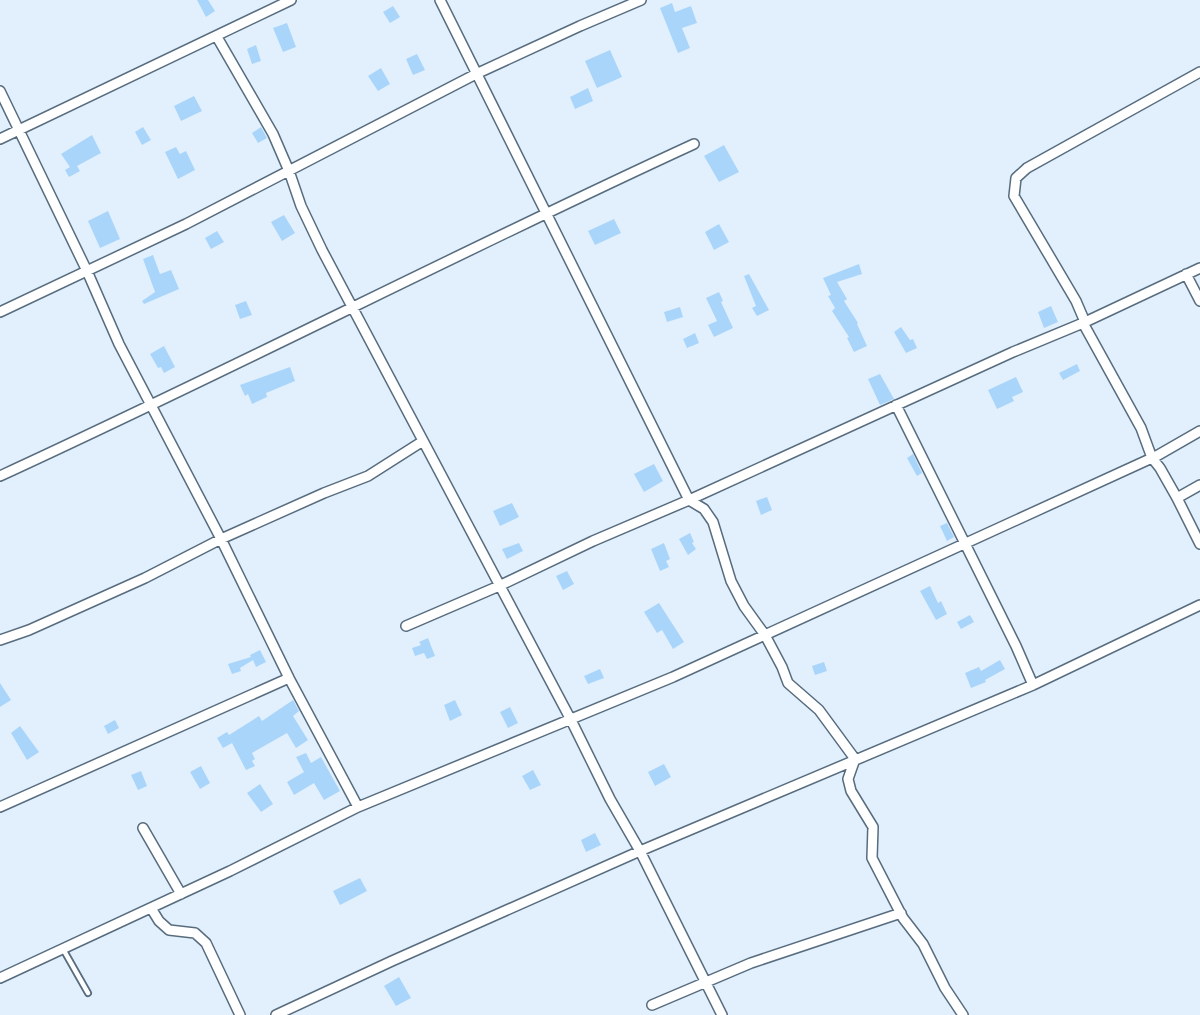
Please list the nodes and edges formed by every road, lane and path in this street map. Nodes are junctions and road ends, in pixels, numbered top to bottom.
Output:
1 (291, 0) edge
2 (440, 0) edge
3 (641, 0) edge
4 (217, 37) junction
5 (1200, 72) edge
6 (476, 74) junction
7 (0, 91) edge
8 (19, 130) junction
9 (0, 139) edge
10 (694, 144) dead end
11 (289, 171) junction
12 (545, 212) junction
13 (1200, 268) edge
14 (87, 271) junction
15 (1186, 274) junction
16 (1200, 301) edge
17 (353, 308) junction
18 (0, 312) edge
19 (1084, 322) junction
20 (896, 405) junction
21 (153, 406) junction
22 (1200, 431) edge
23 (423, 441) junction
24 (1152, 458) junction
25 (0, 476) edge
26 (1200, 485) edge
27 (1177, 498) junction
28 (689, 500) junction
29 (221, 539) junction
30 (964, 544) junction
31 (1200, 544) edge
32 (499, 586) junction
33 (1200, 605) edge
34 (406, 626) dead end
35 (765, 635) junction
36 (0, 640) edge
37 (289, 678) junction
38 (1033, 685) junction
39 (571, 720) junction
40 (855, 759) junction
41 (0, 807) edge
42 (358, 807) junction
43 (143, 828) dead end
44 (640, 851) junction
45 (181, 894) junction
46 (151, 908) junction
47 (901, 913) junction
48 (63, 949) junction
49 (0, 978) edge
50 (705, 981) junction
51 (88, 993) dead end
52 (652, 1005) dead end
53 (240, 1015) edge
54 (276, 1015) edge
55 (722, 1015) edge
56 (963, 1015) edge

1 - 4 street
2 - 6 street
3 - 6 street
4 - 8 street
4 - 11 street
5 - 19 street
6 - 11 street
6 - 12 street
7 - 8 street
8 - 9 street
8 - 14 street
10 - 12 street
11 - 14 street
11 - 17 street
12 - 17 street
12 - 28 street
13 - 15 street
14 - 18 street
14 - 21 street
15 - 16 street
15 - 19 street
17 - 21 street
17 - 23 street
19 - 20 street
19 - 24 street
20 - 28 street
20 - 30 street
21 - 25 street
21 - 29 street
22 - 24 street
23 - 29 street
23 - 32 street
24 - 27 street
24 - 30 street
26 - 27 street
27 - 31 street
28 - 32 street
28 - 35 street
29 - 36 street
29 - 37 street
30 - 35 street
30 - 38 street
32 - 34 street
32 - 39 street
33 - 38 street
35 - 39 street
35 - 40 street
37 - 41 street
37 - 42 street
38 - 40 street
39 - 42 street
39 - 44 street
40 - 44 street
40 - 47 street
42 - 45 street
43 - 45 street
44 - 50 street
44 - 54 street
45 - 46 street
46 - 48 street
46 - 53 street
47 - 50 street
47 - 56 street
48 - 49 street
48 - 51 lane
50 - 52 street
50 - 55 street

